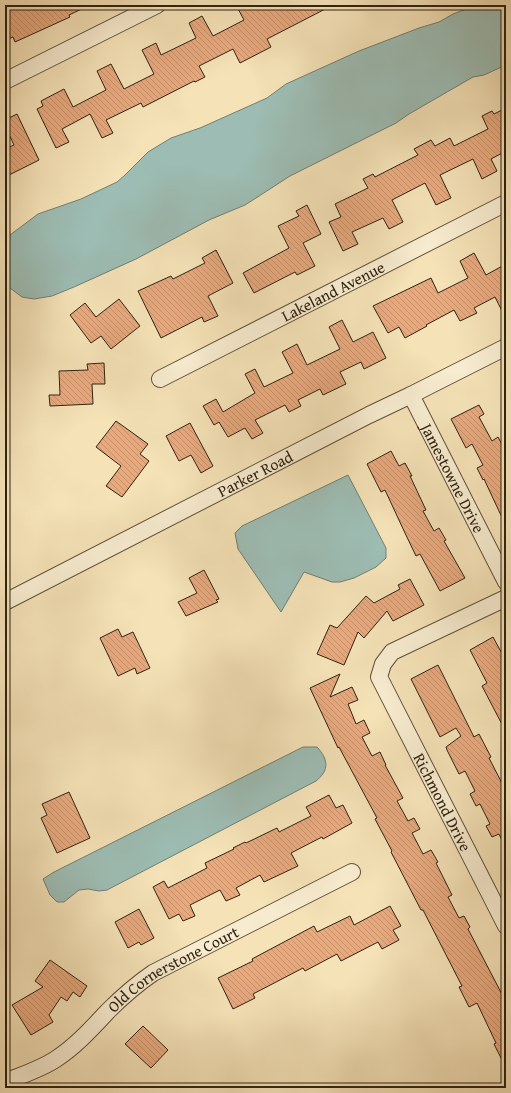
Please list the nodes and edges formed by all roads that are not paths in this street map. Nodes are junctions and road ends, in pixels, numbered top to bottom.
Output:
1 (157, 5) edge
2 (5, 81) edge
3 (506, 203) edge
4 (506, 347) edge
5 (160, 379) dead end
6 (411, 395) junction
7 (506, 582) edge
8 (506, 598) edge
9 (5, 602) edge
10 (352, 872) dead end
11 (506, 926) edge
12 (5, 1082) edge

1 - 2 street
3 - 5 street, Lakeland Avenue
4 - 6 street, Parker Road
6 - 7 street, Jamestowne Drive
6 - 9 street, Parker Road
8 - 11 street, Richmond Drive
10 - 12 street, Old Cornerstone Court

